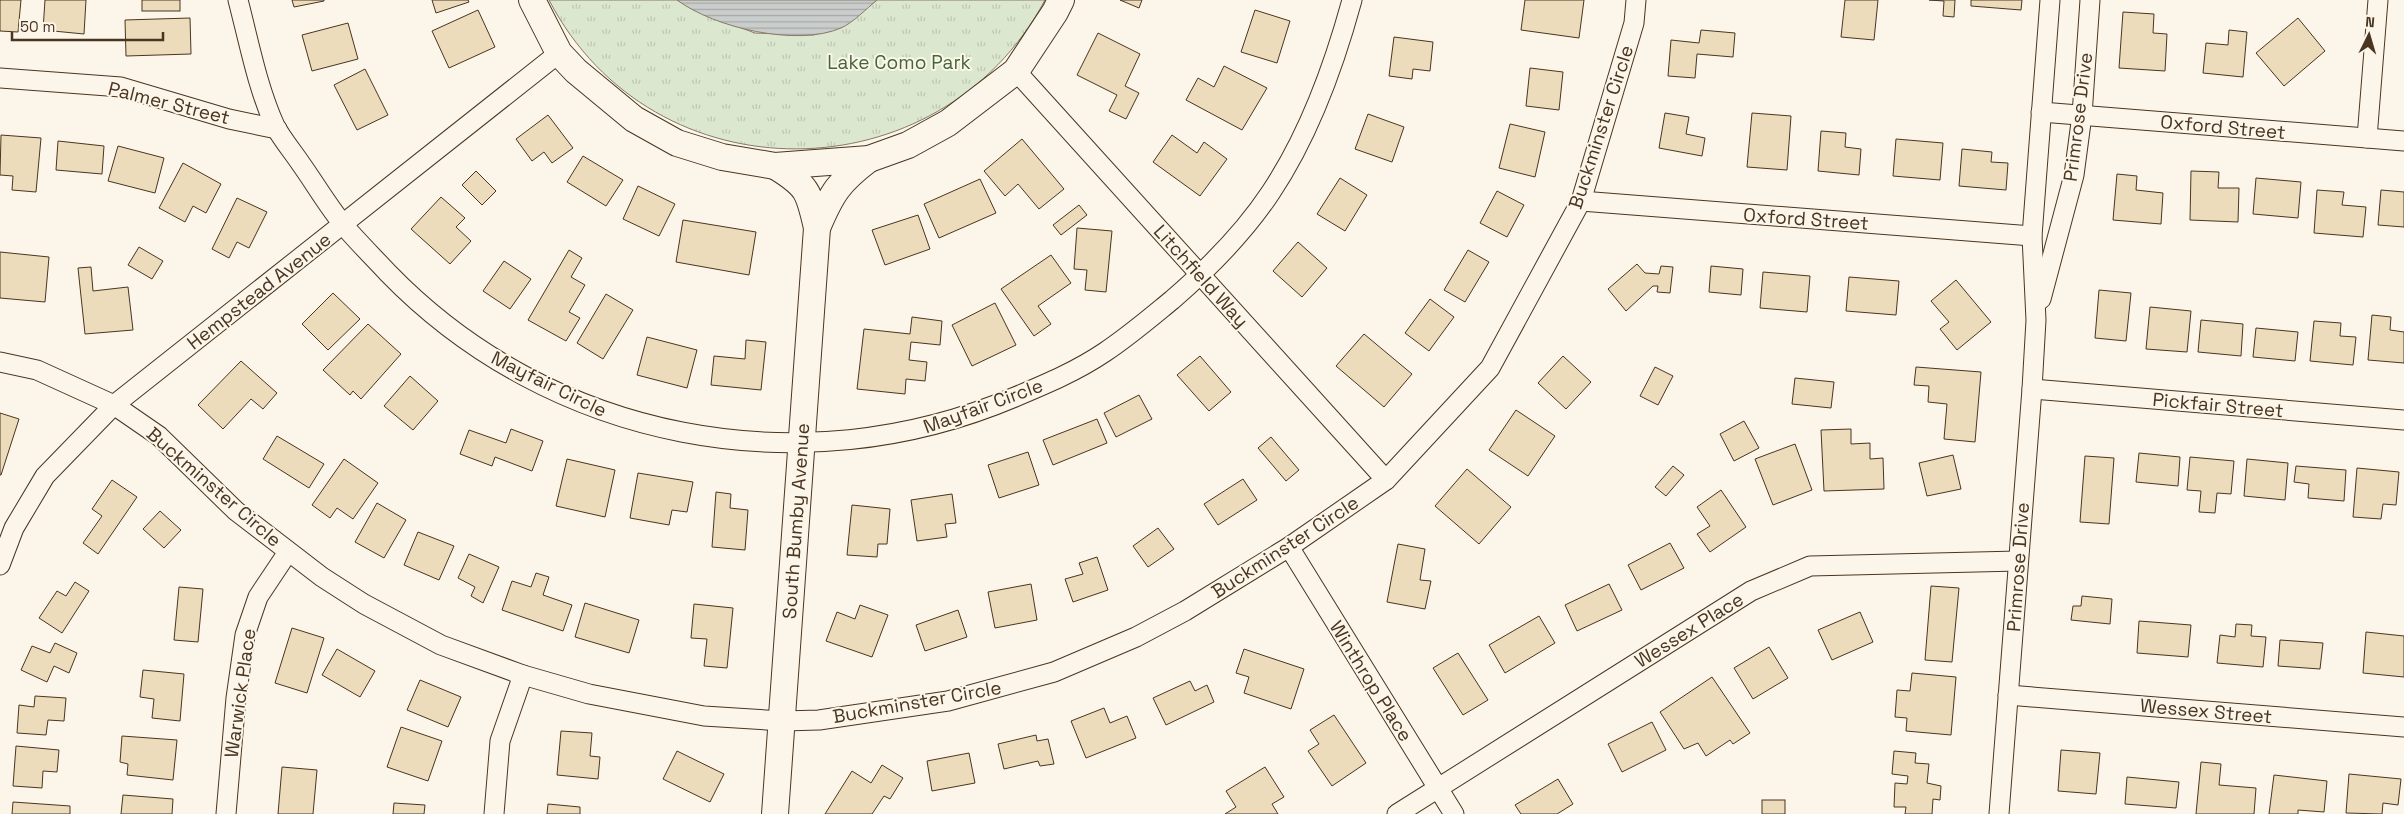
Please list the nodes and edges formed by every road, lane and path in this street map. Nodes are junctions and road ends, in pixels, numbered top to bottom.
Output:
1 (238, 0) edge
2 (532, 0) edge
3 (1061, 0) edge
4 (1352, 0) edge
5 (1636, 0) edge
6 (2050, 0) edge
7 (2090, 0) edge
8 (2378, 0) edge
9 (559, 53) junction
10 (1016, 71) junction
11 (0, 78) edge
12 (2042, 112) junction
13 (2082, 115) junction
14 (277, 129) junction
15 (2367, 138) junction
16 (2404, 141) edge
17 (870, 159) junction
18 (775, 166) junction
19 (1581, 202) junction
20 (343, 225) junction
21 (817, 228) junction
22 (2032, 236) junction
23 (1200, 275) junction
24 (2036, 320) junction
25 (0, 362) edge
26 (2032, 389) junction
27 (114, 405) junction
28 (2404, 420) edge
29 (802, 444) junction
30 (1386, 480) junction
31 (1289, 547) junction
32 (288, 552) junction
33 (2018, 561) junction
34 (0, 565) edge
35 (523, 675) junction
36 (2008, 695) junction
37 (782, 721) junction
38 (2404, 727) edge
39 (1438, 790) junction
40 (226, 814) edge
41 (494, 814) edge
42 (775, 814) edge
43 (1397, 814) edge
44 (1454, 814) edge
45 (1999, 814) edge

1 - 14 street, Mayfair Circle
2 - 9 street
3 - 10 street
4 - 23 street, Mayfair Circle
5 - 19 street, Buckminster Circle
6 - 12 street, Primrose Drive
7 - 13 street, Primrose Drive
8 - 15 street
9 - 18 street
9 - 20 street, Hempstead Avenue
10 - 17 street
10 - 23 street, Litchfield Way
11 - 14 street, Palmer Street
12 - 13 street, Oxford Street
12 - 22 street, Primrose Drive
13 - 15 street, Oxford Street
13 - 24 street, Primrose Drive
14 - 20 street, Mayfair Circle
15 - 16 street, Oxford Street
17 - 18 street
17 - 21 street, South Bumby Avenue
18 - 21 street, South Bumby Avenue
19 - 22 street, Oxford Street
19 - 30 street, Buckminster Circle
20 - 27 street, Hempstead Avenue
20 - 29 street, Mayfair Circle
21 - 29 street, South Bumby Avenue
22 - 24 street, Primrose Drive
23 - 29 street, Mayfair Circle
23 - 30 street, Litchfield Way
24 - 26 street, Primrose Drive
25 - 27 street, Buckminster Circle
26 - 28 street, Pickfair Street
26 - 33 street, Primrose Drive
27 - 32 street, Buckminster Circle
27 - 34 street, Hempstead Avenue
29 - 37 street, South Bumby Avenue
30 - 31 street, Buckminster Circle
31 - 37 street, Buckminster Circle
31 - 39 street, Winthrop Place
32 - 35 street, Buckminster Circle
32 - 40 street, Warwick Place
33 - 36 street, Primrose Drive
33 - 39 street, Wessex Place
35 - 37 street, Buckminster Circle
35 - 41 street
36 - 38 street, Wessex Street
36 - 45 street, Primrose Drive
37 - 42 street, South Bumby Avenue
39 - 43 street, Wessex Place
39 - 44 street, Winthrop Place

